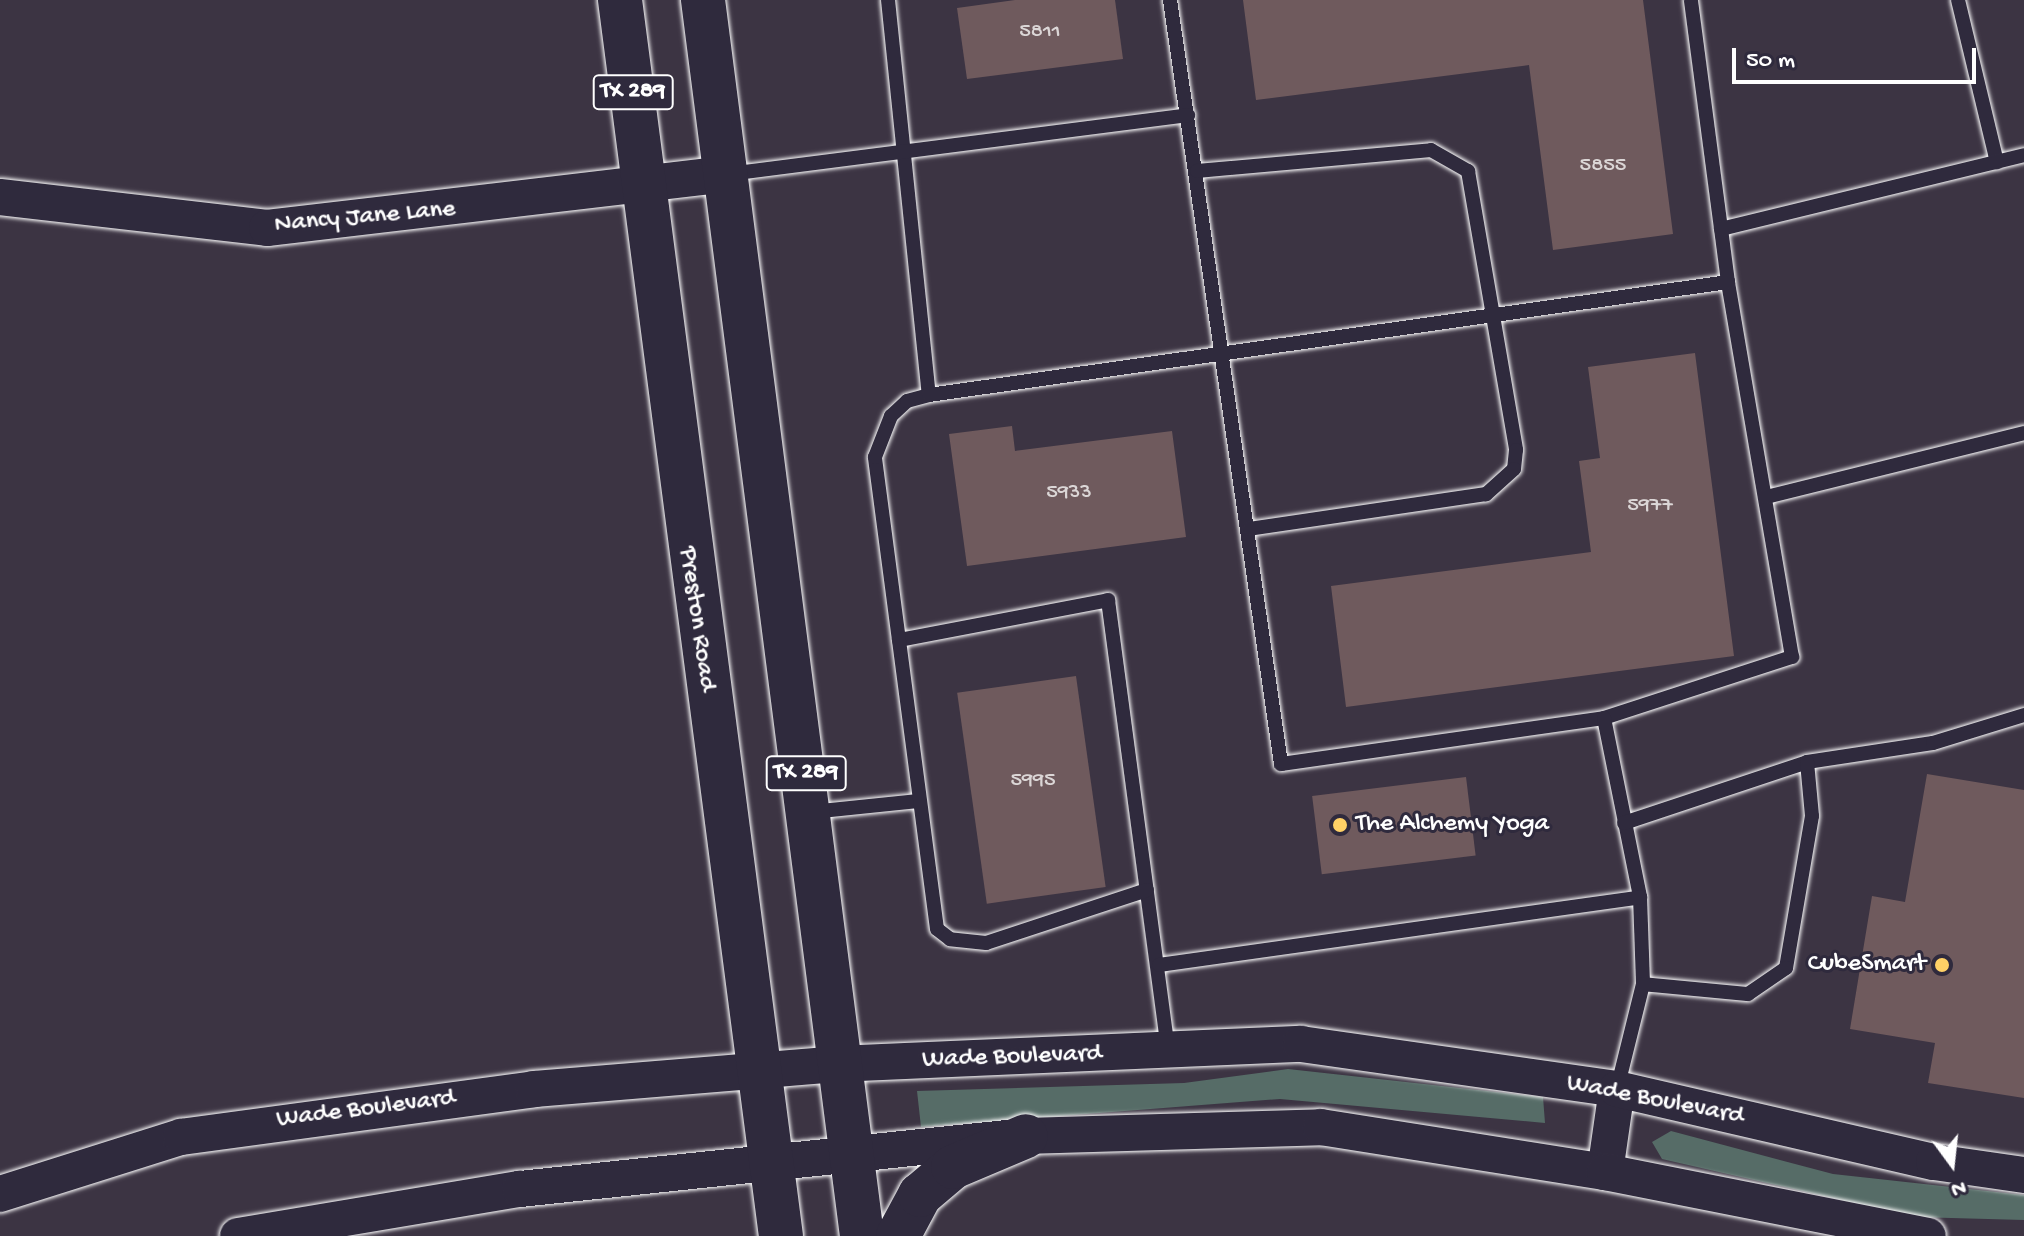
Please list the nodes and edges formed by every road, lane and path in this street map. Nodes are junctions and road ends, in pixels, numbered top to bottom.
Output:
1 (620, 0) edge
2 (703, 0) edge
3 (888, 0) edge
4 (1170, 0) edge
5 (1691, 0) edge
6 (1958, 0) edge
7 (1188, 115) junction
8 (905, 153) junction
9 (2024, 155) edge
10 (1997, 162) junction
11 (1197, 171) junction
12 (729, 174) junction
13 (645, 183) junction
14 (0, 197) edge
15 (1721, 229) junction
16 (1728, 282) junction
17 (1495, 316) junction
18 (1224, 354) junction
19 (929, 395) junction
20 (2024, 433) edge
21 (1766, 497) junction
22 (1250, 529) junction
23 (899, 640) junction
24 (2024, 715) edge
25 (1604, 718) junction
26 (1807, 762) junction
27 (918, 801) junction
28 (811, 812) junction
29 (1624, 823) junction
30 (1147, 890) junction
31 (1640, 897) junction
32 (1159, 965) junction
33 (1643, 984) junction
34 (1168, 1053) junction
35 (837, 1064) junction
36 (755, 1070) junction
37 (1617, 1089) junction
38 (1026, 1136) junction
39 (851, 1155) junction
40 (772, 1163) junction
41 (1605, 1172) junction
42 (2024, 1175) edge
43 (0, 1194) edge
44 (238, 1236) edge
45 (781, 1236) edge
46 (862, 1236) edge
47 (898, 1236) edge
48 (1928, 1236) edge

1 - 13 main road, Preston Road / TX 289
2 - 12 main road, TX 289
3 - 8 lane
4 - 7 lane
5 - 15 lane
6 - 10 lane
7 - 8 lane
7 - 11 lane
8 - 12 lane
8 - 19 lane
9 - 10 lane
10 - 15 lane
11 - 17 lane
11 - 18 lane
12 - 13 street, Nancy Jane Lane
12 - 28 main road, TX 289
13 - 14 street, Nancy Jane Lane
13 - 36 main road, Preston Road / TX 289
15 - 16 lane
16 - 17 lane
16 - 21 lane
17 - 18 lane
17 - 22 lane
18 - 19 lane
18 - 22 lane
19 - 23 lane
20 - 21 lane
21 - 25 lane
22 - 25 lane
23 - 27 lane
23 - 30 lane
24 - 26 lane
25 - 29 lane
26 - 29 lane
26 - 33 lane
27 - 28 lane
27 - 30 lane
28 - 35 main road, TX 289
29 - 31 lane
30 - 32 lane
31 - 32 lane
31 - 33 lane
32 - 34 lane
33 - 37 lane
34 - 35 street, Wade Boulevard
34 - 37 street, Wade Boulevard
35 - 36 street, Wade Boulevard
35 - 39 main road, TX 289
36 - 40 main road, Preston Road / TX 289
36 - 43 street, Wade Boulevard
37 - 41 street
37 - 42 street, Wade Boulevard
38 - 39 street
38 - 41 street
38 - 47 main road
39 - 40 street
39 - 46 main road, TX 289
40 - 44 street
40 - 45 main road, Preston Road / TX 289
41 - 48 street

